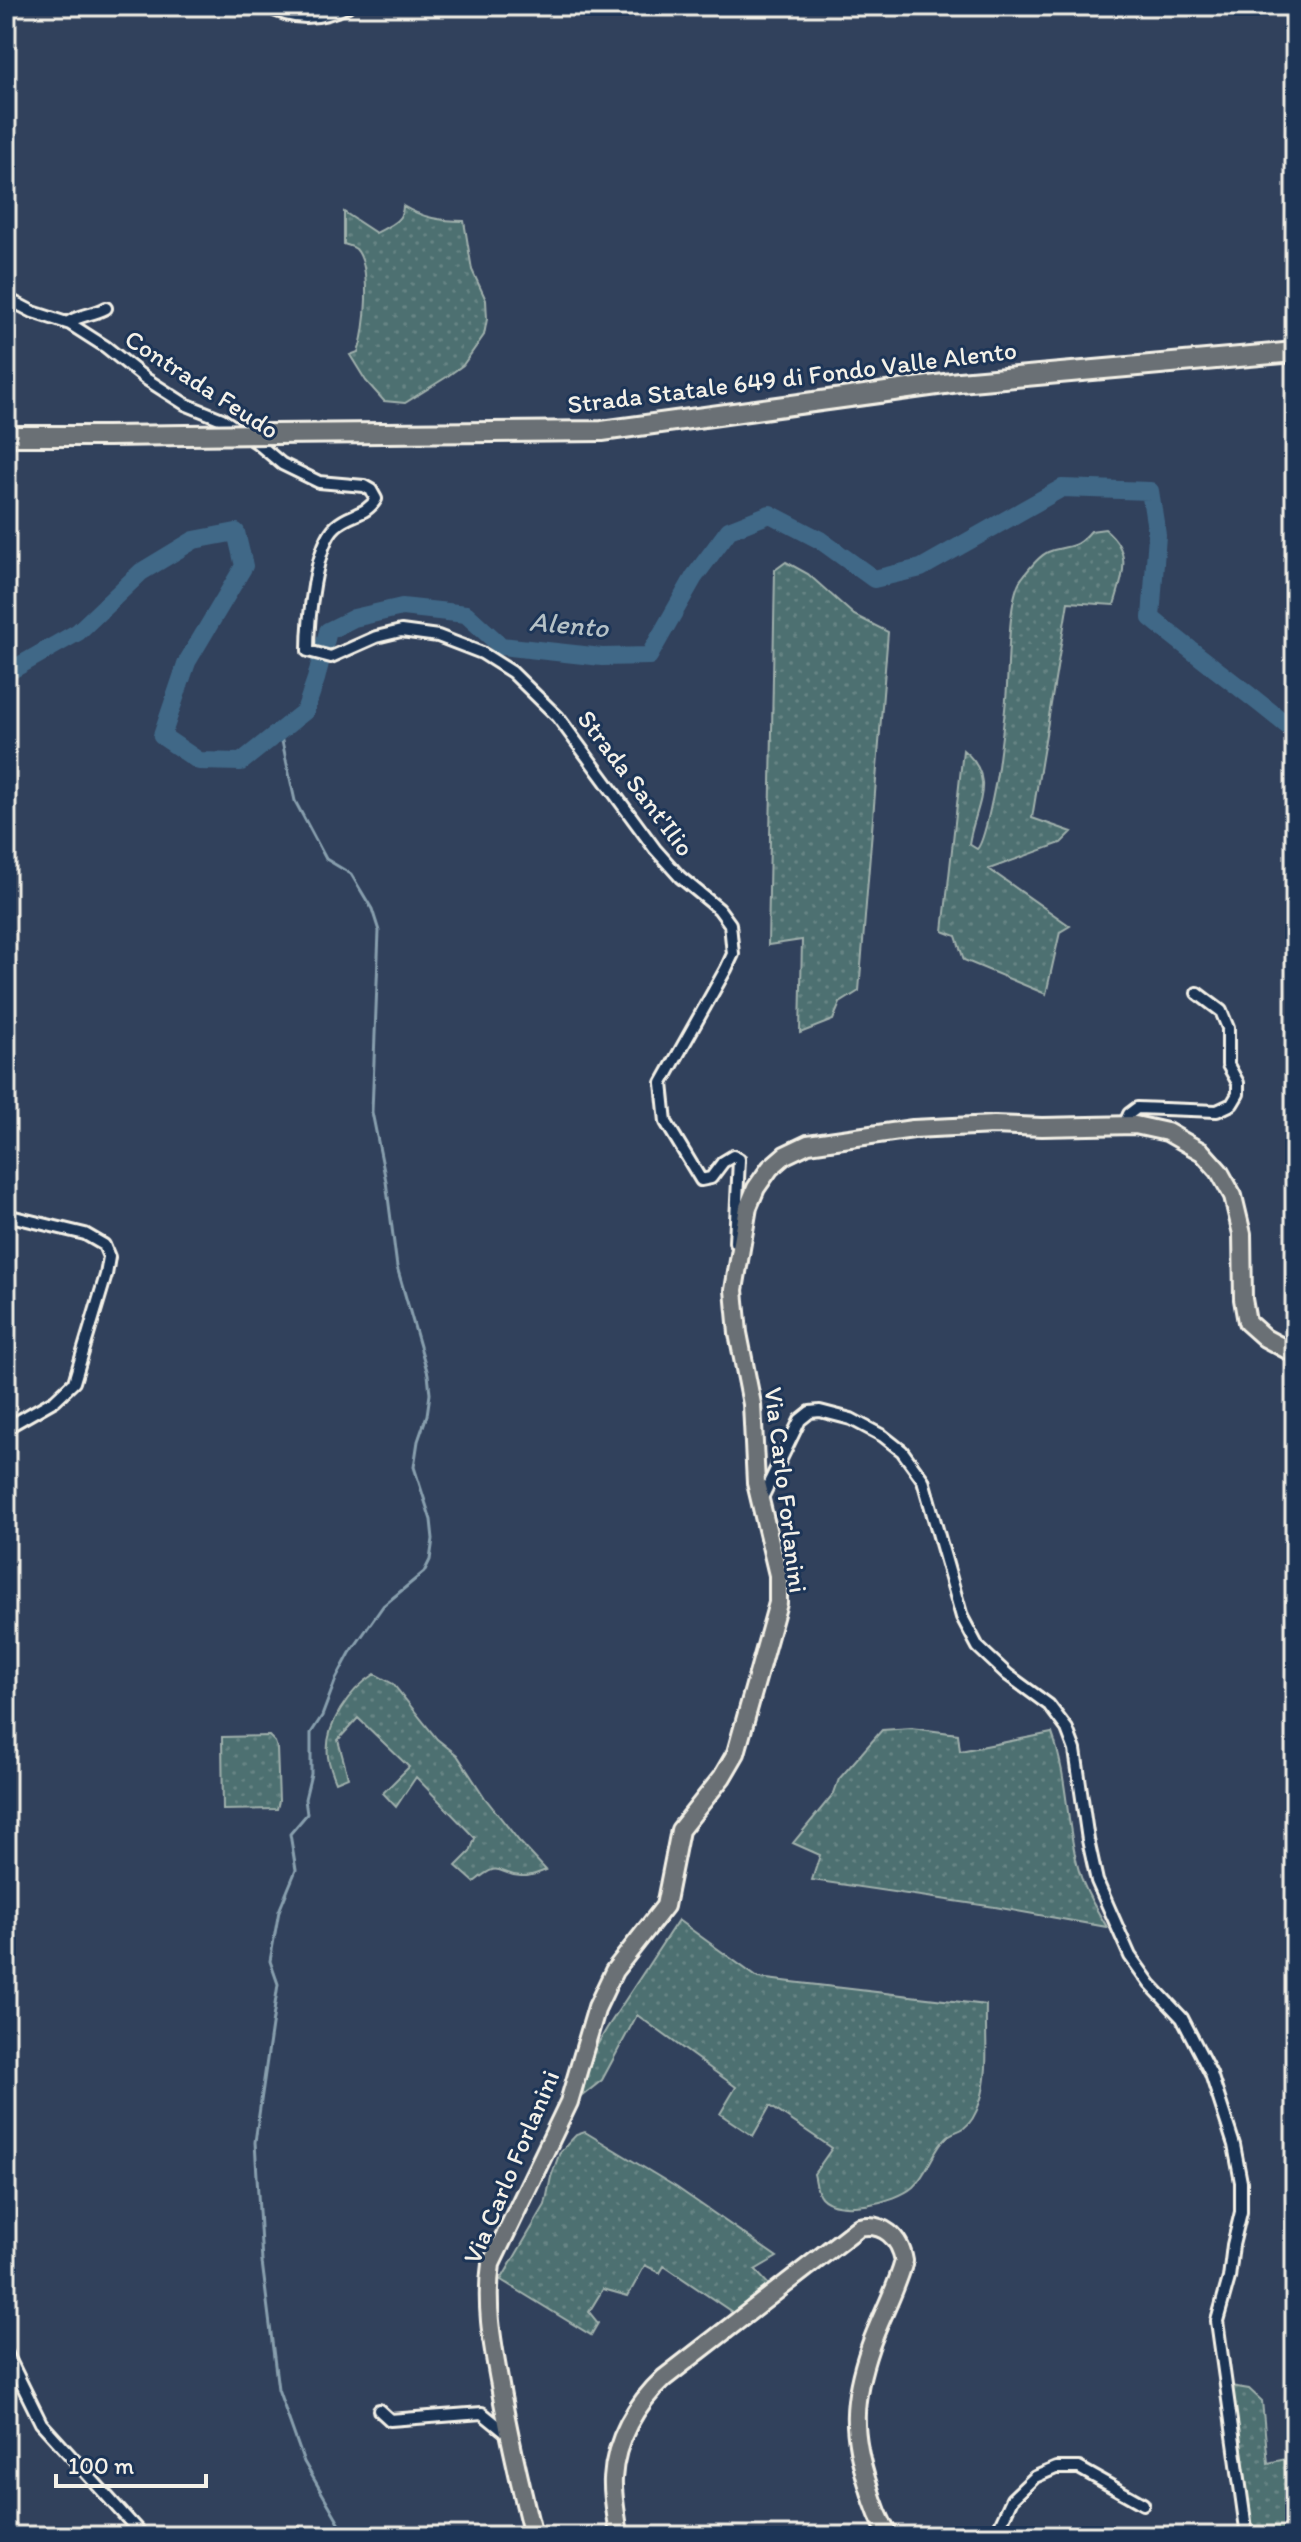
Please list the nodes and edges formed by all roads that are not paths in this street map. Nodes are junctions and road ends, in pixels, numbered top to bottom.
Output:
1 (267, 6) edge
2 (348, 6) edge
3 (6, 298) edge
4 (106, 308) dead end
5 (67, 323) junction
6 (1295, 352) edge
7 (6, 436) edge
8 (331, 657) joint
9 (1197, 993) dead end
10 (1124, 1125) junction
11 (6, 1215) edge
12 (740, 1251) junction
13 (1295, 1354) edge
14 (6, 1428) edge
15 (760, 1502) junction
16 (6, 2352) edge
17 (379, 2410) dead end
18 (509, 2435) junction
19 (1143, 2504) dead end
20 (143, 2536) edge
21 (533, 2536) edge
22 (619, 2536) edge
23 (889, 2536) edge
24 (995, 2536) edge
25 (1247, 2536) edge

1 - 2 street
3 - 5 street, Contrada Feudo
4 - 5 street
5 - 8 street, Contrada Feudo
6 - 7 highway, Strada Statale 649 di Fondo Valle Alento, bridge
8 - 12 street, Strada Sant'Ilio
9 - 10 street
10 - 12 main road, Via Carlo Forlanini
10 - 13 main road, Via Carlo Forlanini
11 - 14 street
12 - 15 main road, Via Carlo Forlanini
15 - 18 main road, Via Carlo Forlanini
15 - 25 street
16 - 20 street
17 - 18 street
18 - 21 main road, Via Carlo Forlanini
19 - 24 street
22 - 23 main road

